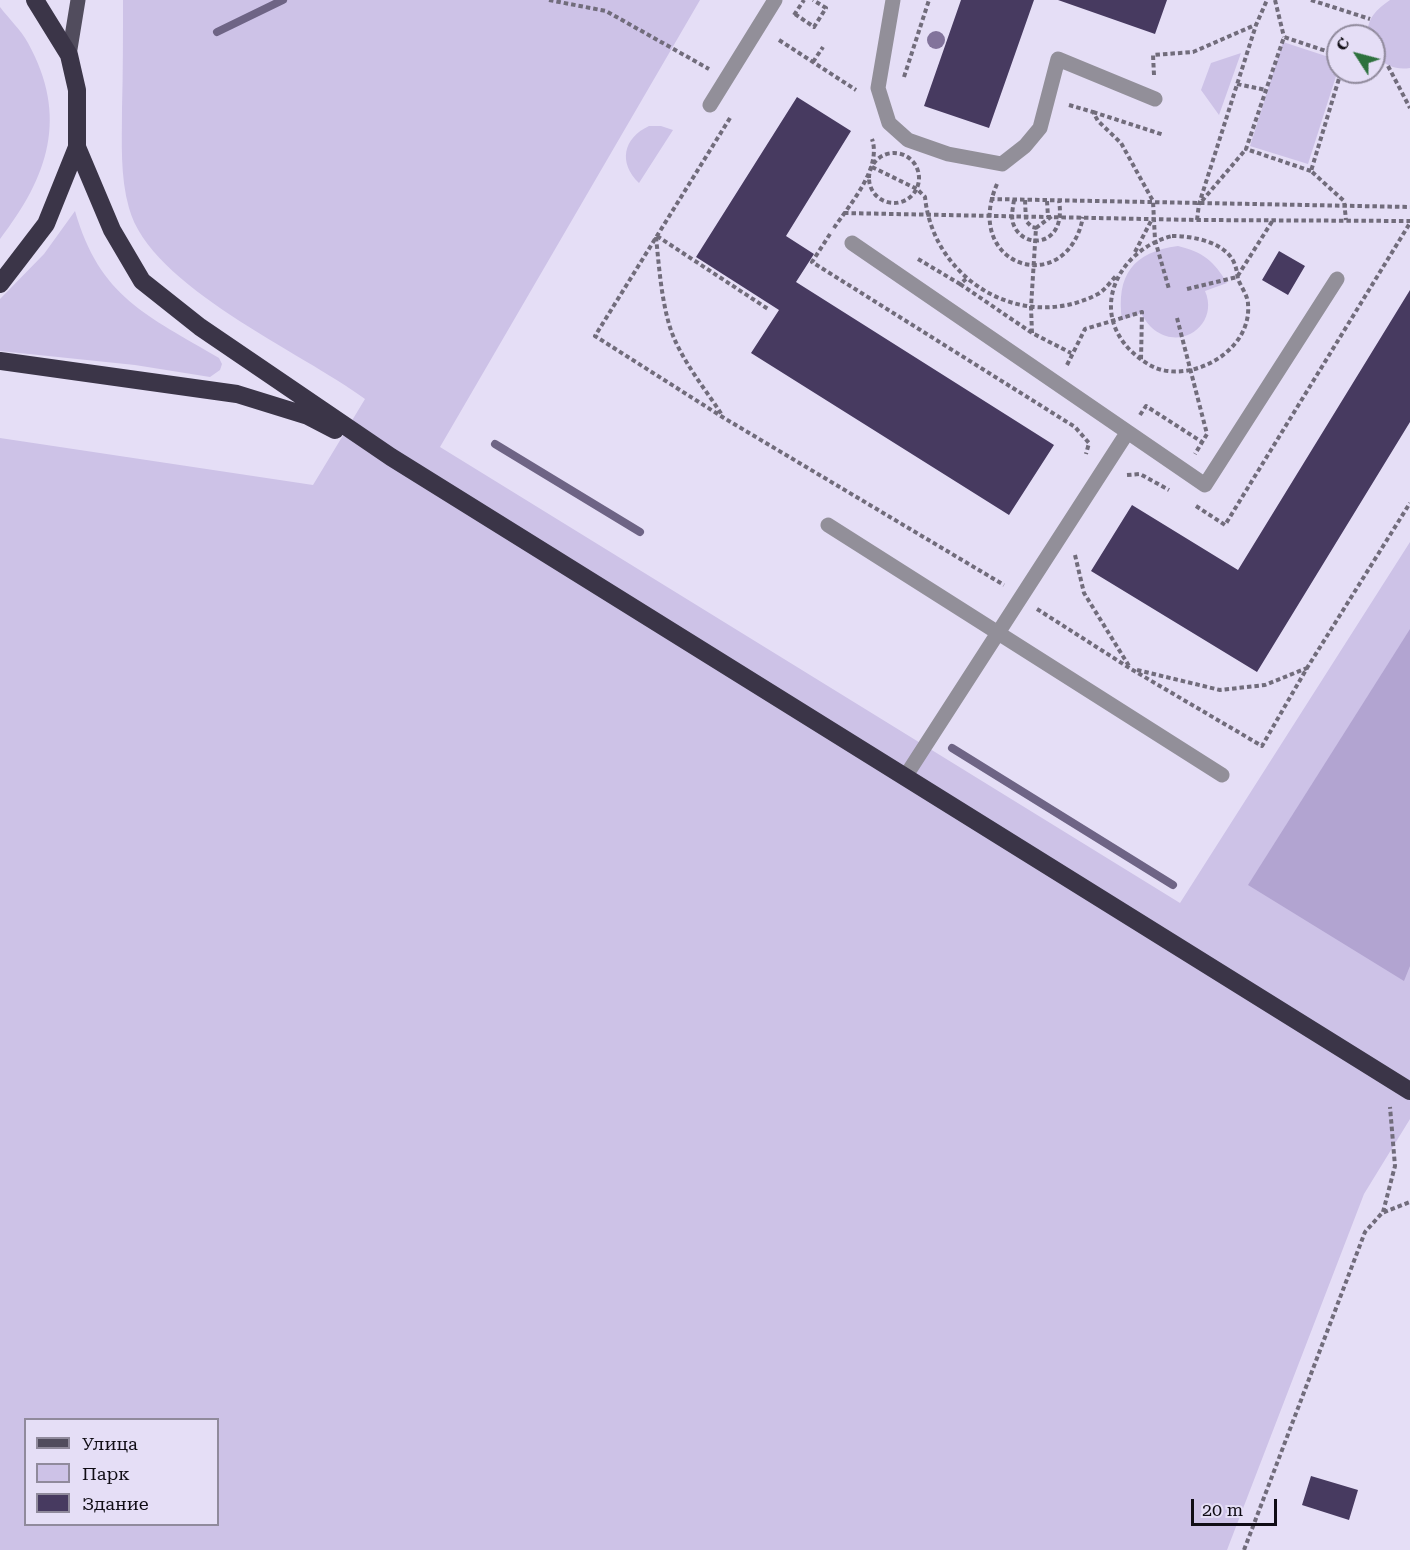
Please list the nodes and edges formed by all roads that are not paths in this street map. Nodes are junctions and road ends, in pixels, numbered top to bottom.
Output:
1 (34, 0) edge
2 (78, 0) edge
3 (775, 0) edge
4 (893, 0) edge
5 (69, 55) junction
6 (1155, 99) dead end
7 (710, 105) dead end
8 (77, 147) junction
9 (852, 243) dead end
10 (1337, 279) dead end
11 (0, 284) edge
12 (0, 361) edge
13 (1126, 433) junction
14 (391, 457) junction
15 (828, 525) dead end
16 (996, 633) junction
17 (1222, 775) dead end
18 (905, 777) junction
19 (1410, 1091) edge

1 - 5 highway
2 - 5 main road
3 - 7 lane
4 - 6 lane
5 - 8 highway
8 - 11 highway
8 - 14 highway
9 - 13 lane
10 - 13 lane
12 - 14 highway
13 - 16 lane
14 - 18 highway
15 - 16 lane
16 - 17 lane
16 - 18 lane
18 - 19 highway

